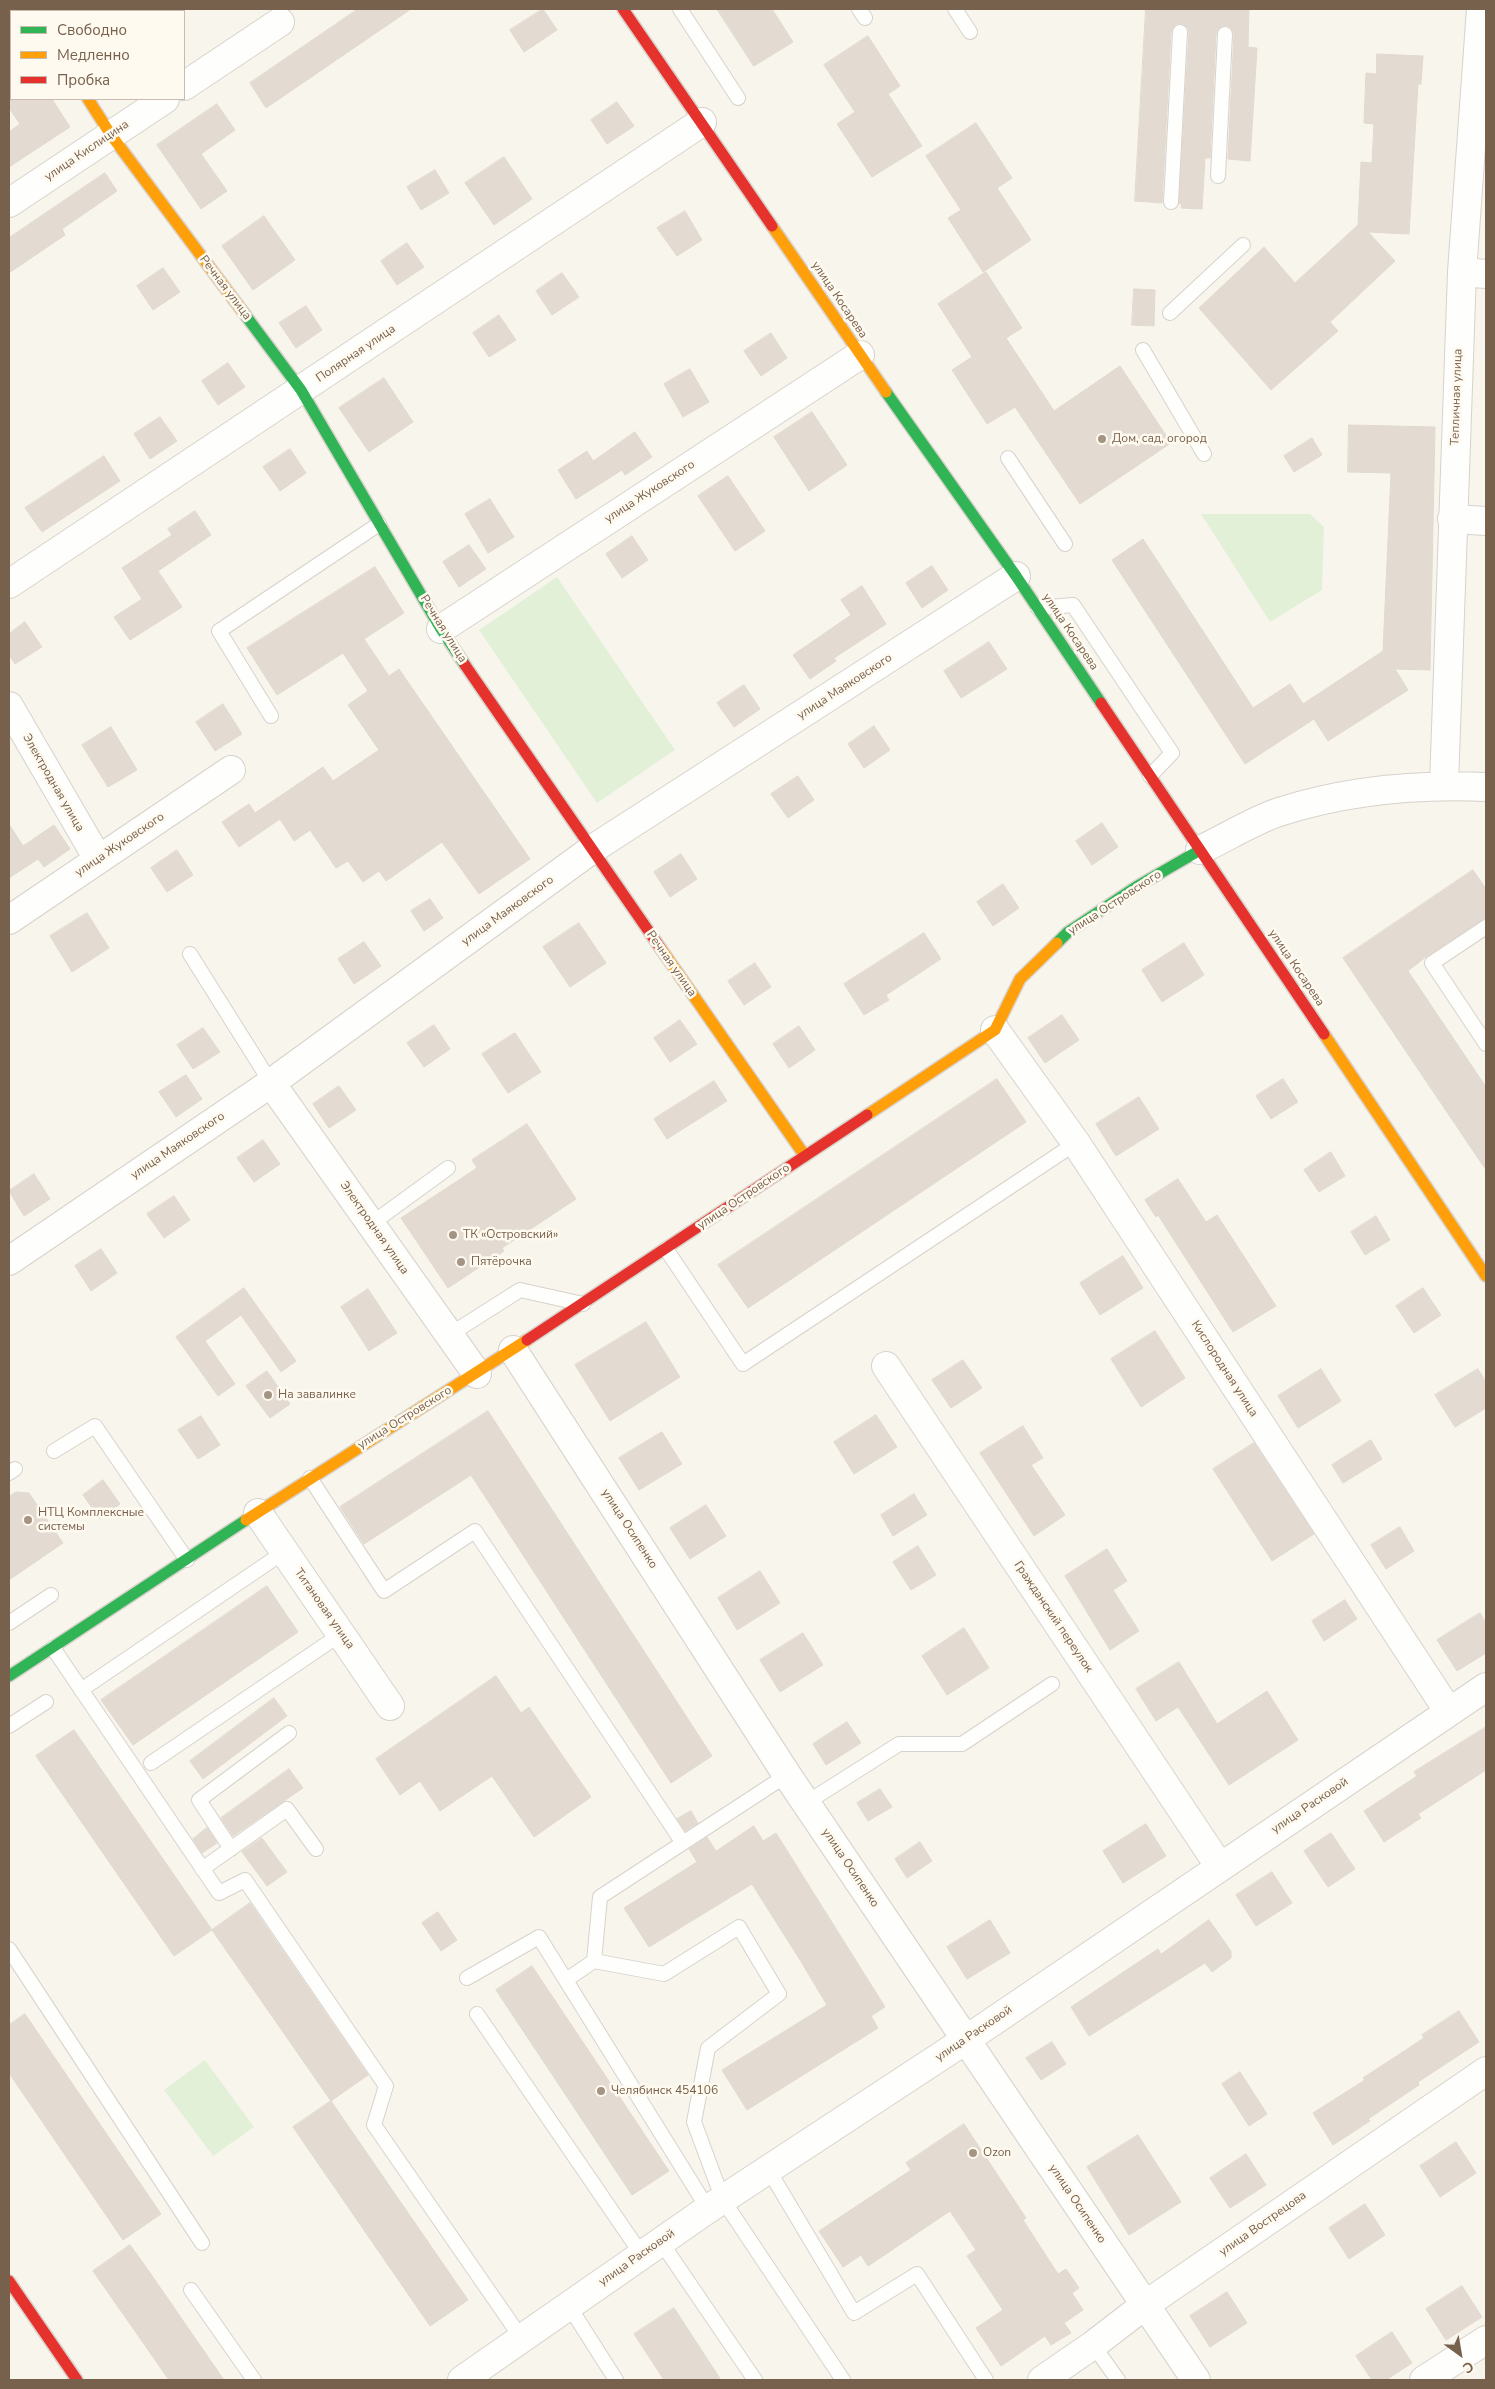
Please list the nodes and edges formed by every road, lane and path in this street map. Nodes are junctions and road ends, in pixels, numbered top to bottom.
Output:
1 (623, 9) edge
2 (680, 9) edge
3 (955, 9) edge
4 (1481, 9) edge
5 (280, 22) dead end
6 (970, 32) dead end
7 (1180, 32) dead end
8 (1225, 34) dead end
9 (1482, 37) edge
10 (185, 85) edge
11 (738, 98) dead end
12 (89, 100) edge
13 (163, 100) edge
14 (702, 122) junction
15 (110, 135) junction
16 (1218, 176) dead end
17 (1171, 202) dead end
18 (9, 203) edge
19 (1243, 245) dead end
20 (1474, 273) edge
21 (1170, 313) dead end
22 (1142, 350) dead end
23 (860, 355) junction
24 (301, 390) junction
25 (1204, 454) dead end
26 (1008, 458) dead end
27 (1452, 519) junction
28 (1486, 521) edge
29 (379, 524) junction
30 (1065, 544) dead end
31 (1016, 576) junction
32 (9, 584) edge
33 (1038, 608) junction
34 (441, 628) junction
35 (9, 706) edge
36 (271, 716) dead end
37 (231, 770) dead end
38 (1150, 776) junction
39 (1444, 785) junction
40 (1486, 786) edge
41 (591, 850) junction
42 (1200, 850) junction
43 (98, 859) junction
44 (9, 920) edge
45 (1486, 927) edge
46 (190, 954) dead end
47 (995, 1030) junction
48 (1486, 1044) edge
49 (271, 1084) junction
50 (1076, 1143) junction
51 (805, 1156) junction
52 (448, 1168) dead end
53 (371, 1224) junction
54 (666, 1249) junction
55 (9, 1261) edge
56 (1486, 1275) edge
57 (584, 1304) junction
58 (450, 1335) junction
59 (513, 1350) junction
60 (886, 1366) dead end
61 (477, 1374) junction
62 (54, 1452) dead end
63 (310, 1478) junction
64 (258, 1513) junction
65 (284, 1552) junction
66 (187, 1560) junction
67 (50, 1594) dead end
68 (9, 1623) edge
69 (342, 1634) junction
70 (53, 1648) junction
71 (9, 1676) edge
72 (1052, 1684) dead end
73 (1486, 1687) edge
74 (81, 1690) junction
75 (46, 1702) dead end
76 (390, 1706) dead end
77 (1449, 1712) junction
78 (9, 1726) edge
79 (289, 1732) dead end
80 (151, 1763) dead end
81 (787, 1775) junction
82 (806, 1803) junction
83 (683, 1843) junction
84 (231, 1849) junction
85 (316, 1849) dead end
86 (1220, 1867) junction
87 (202, 1869) junction
88 (11, 1959) edge
89 (594, 1961) junction
90 (467, 1978) dead end
91 (566, 1980) junction
92 (477, 2014) dead end
93 (967, 2039) junction
94 (1486, 2070) edge
95 (768, 2170) junction
96 (716, 2204) junction
97 (202, 2243) dead end
98 (651, 2249) junction
99 (9, 2281) edge
100 (191, 2290) dead end
101 (1145, 2305) junction
102 (569, 2306) junction
103 (522, 2339) junction
104 (1486, 2340) edge
105 (1094, 2345) junction
106 (77, 2380) edge
107 (254, 2380) edge
108 (462, 2380) edge
109 (616, 2380) edge
110 (755, 2380) edge
111 (843, 2380) edge
112 (986, 2380) edge
113 (1042, 2380) edge
114 (1118, 2380) edge
115 (1196, 2380) edge
116 (1424, 2380) edge

1 - 14 street, улица Косарева
2 - 11 lane
3 - 6 lane
4 - 9 street, Тепличная улица
5 - 10 street
7 - 17 lane
8 - 16 lane
9 - 20 street, Тепличная улица
12 - 15 street, Речная улица
13 - 15 street, улица Кислицина
14 - 23 street, улица Косарева
14 - 24 street, Полярная улица
15 - 18 street, улица Кислицина
15 - 24 street, Речная улица
19 - 21 lane
20 - 27 street, Тепличная улица
22 - 25 lane
23 - 31 street, улица Косарева
23 - 34 street, улица Жуковского
24 - 29 street, Речная улица
24 - 32 street, Полярная улица
26 - 30 lane
27 - 28 street
27 - 39 street, Тепличная улица
29 - 34 street, Речная улица
29 - 36 lane
31 - 33 street, улица Косарева
31 - 41 street, улица Маяковского
33 - 38 street, улица Косарева
33 - 38 lane
34 - 41 street, Речная улица
35 - 43 street, Электродная улица
37 - 43 street, улица Жуковского
38 - 42 street, улица Косарева
39 - 40 street, улица Островского
39 - 42 street, улица Островского
41 - 49 street, улица Маяковского
41 - 51 street, Речная улица
42 - 47 street, улица Островского
42 - 56 street, улица Косарева
43 - 44 street, улица Жуковского
45 - 48 lane
46 - 49 lane
47 - 50 street, Кислородная улица
47 - 51 street, улица Островского
49 - 53 street, Электродная улица
49 - 55 street, улица Маяковского
50 - 54 lane
50 - 77 street, Кислородная улица
51 - 54 street, улица Островского
52 - 53 lane
53 - 58 street, Электродная улица
54 - 57 street, улица Островского
57 - 58 lane
57 - 59 street, улица Островского
58 - 61 street, Электродная улица
59 - 61 street, улица Островского
59 - 81 street, улица Осипенко
60 - 86 street, Гражданский переулок
61 - 63 street, улица Островского
62 - 66 lane
63 - 64 street, улица Островского
63 - 83 lane
64 - 65 street, Титановая улица
64 - 66 street, улица Островского
65 - 69 street, Титановая улица
65 - 74 lane
66 - 70 street, улица Островского
67 - 68 lane
69 - 76 street, Титановая улица
69 - 80 lane
70 - 71 street, улица Островского
70 - 74 lane
72 - 82 lane
73 - 77 street, улица Расковой
74 - 87 lane
75 - 78 lane
77 - 86 street, улица Расковой
79 - 84 lane
81 - 82 street, улица Осипенко
81 - 83 lane
82 - 93 street, улица Осипенко
83 - 89 lane
84 - 85 lane
84 - 87 lane
86 - 93 street, улица Расковой
87 - 103 lane
88 - 97 lane
89 - 91 lane
89 - 96 lane
90 - 91 lane
91 - 96 lane
92 - 98 lane
93 - 95 street, улица Расковой
93 - 101 street, улица Осипенко
94 - 101 street, улица Вострецова
95 - 96 street, улица Расковой
95 - 112 lane
96 - 98 street, улица Расковой
96 - 111 lane
98 - 102 street, улица Расковой
98 - 110 lane
99 - 106 street
100 - 107 lane
101 - 105 street, улица Вострецова
101 - 115 street, улица Осипенко
102 - 103 street, улица Расковой
102 - 109 lane
103 - 108 street, улица Расковой
104 - 116 street
105 - 113 street, улица Вострецова
105 - 114 lane

